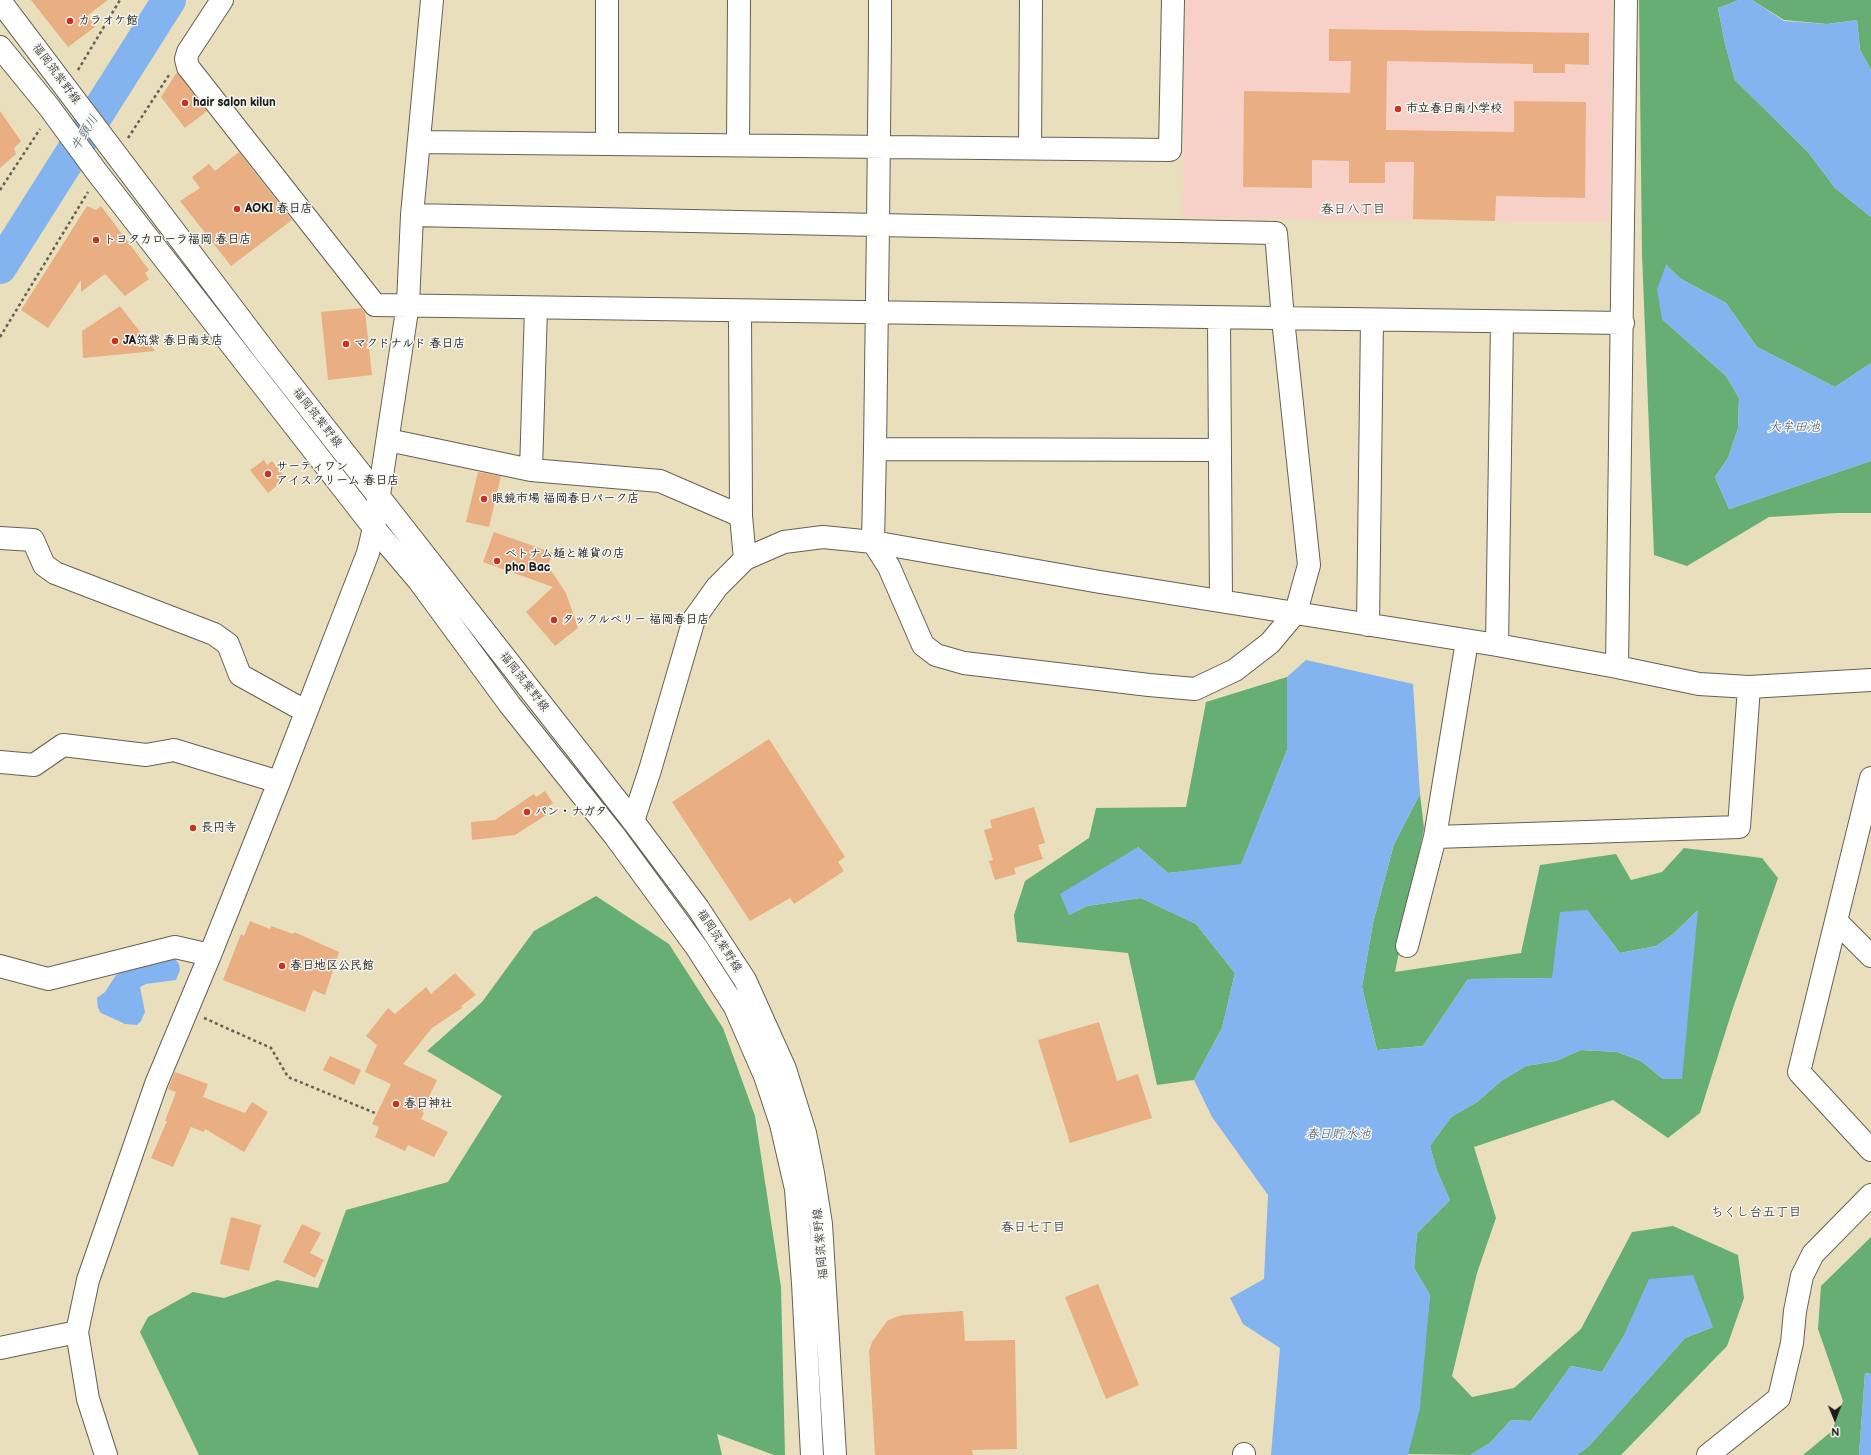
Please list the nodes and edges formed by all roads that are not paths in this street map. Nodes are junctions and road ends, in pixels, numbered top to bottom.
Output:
1 (222, 0) edge
2 (432, 0) edge
3 (608, 0) edge
4 (739, 0) edge
5 (880, 0) edge
6 (1030, 0) edge
7 (1173, 0) edge
8 (1626, 0) edge
9 (0, 1) edge
10 (0, 47) edge
11 (419, 142) junction
12 (606, 144) junction
13 (738, 145) junction
14 (879, 146) junction
15 (1030, 148) junction
16 (412, 215) junction
17 (878, 225) junction
18 (408, 304) junction
19 (536, 308) junction
20 (740, 311) junction
21 (877, 313) junction
22 (1219, 318) junction
23 (1283, 319) junction
24 (1372, 320) junction
25 (1502, 322) junction
26 (1623, 323) junction
27 (388, 440) junction
28 (875, 449) junction
29 (1219, 450) junction
30 (531, 470) junction
31 (379, 497) junction
32 (741, 516) junction
33 (374, 528) junction
34 (0, 538) edge
35 (873, 542) junction
36 (744, 559) junction
37 (1221, 600) junction
38 (1296, 612) junction
39 (1368, 625) junction
40 (1467, 641) junction
41 (1497, 645) junction
42 (1617, 667) junction
43 (1871, 680) edge
44 (1749, 687) junction
45 (306, 711) junction
46 (0, 762) edge
47 (1871, 778) edge
48 (279, 782) junction
49 (634, 821) junction
50 (1435, 837) junction
51 (1836, 921) junction
52 (1407, 946) dead end
53 (210, 955) junction
54 (1871, 956) edge
55 (0, 966) edge
56 (1871, 1150) edge
57 (1871, 1195) edge
58 (77, 1332) junction
59 (0, 1348) edge
60 (106, 1455) edge
61 (812, 1455) edge
62 (835, 1455) edge
63 (1708, 1455) edge

1 - 18 street
2 - 11 street
3 - 12 street
4 - 13 street
5 - 14 street
6 - 15 street
7 - 15 street
8 - 26 street
9 - 31 street, 福岡筑紫野線
10 - 33 street, 福岡筑紫野線
11 - 12 street
11 - 16 street
12 - 13 street
13 - 14 street
14 - 15 street
14 - 17 street
16 - 17 street
16 - 18 street
17 - 21 street
17 - 23 street
18 - 19 street
18 - 27 street
19 - 20 street
19 - 30 street
20 - 21 street
20 - 32 street
21 - 22 street
21 - 28 street
22 - 23 street
22 - 29 street
23 - 24 street
23 - 38 street
24 - 25 street
24 - 39 street
25 - 26 street
25 - 41 street
26 - 42 street
27 - 30 street
27 - 31 street
28 - 29 street
28 - 35 street
29 - 37 street
30 - 32 street
31 - 33 street
31 - 49 street, 福岡筑紫野線
32 - 36 street
33 - 45 street
33 - 61 street, 福岡筑紫野線
34 - 45 street
35 - 36 street
35 - 37 street
35 - 38 street
36 - 49 street
37 - 38 street
38 - 39 street
39 - 40 street
40 - 41 street
40 - 50 street
41 - 42 street
42 - 44 street
43 - 44 street
44 - 50 street
45 - 48 street
46 - 48 street
47 - 51 street
48 - 53 street
49 - 62 street, 福岡筑紫野線
50 - 52 street
51 - 54 street
51 - 56 street
53 - 55 street
53 - 58 street
57 - 63 street
58 - 59 street
58 - 60 street

